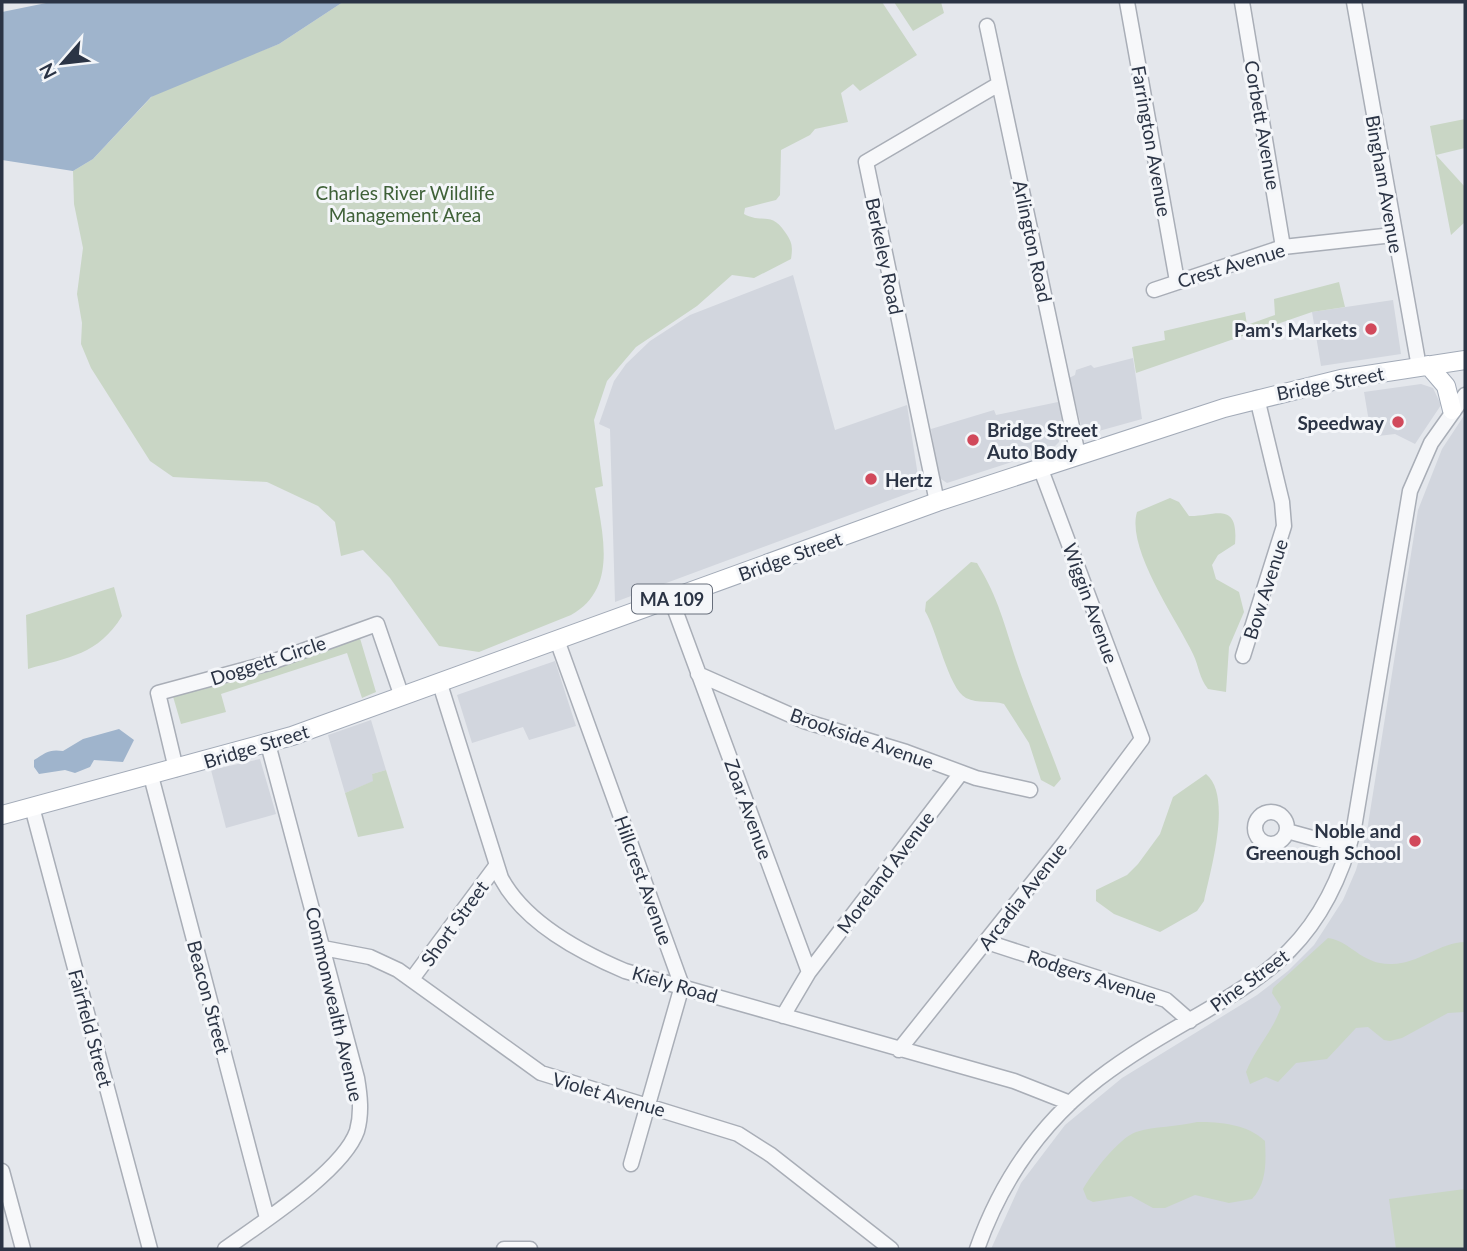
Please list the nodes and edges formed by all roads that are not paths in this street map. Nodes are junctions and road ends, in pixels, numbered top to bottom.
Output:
1 (1127, 2) edge
2 (1242, 2) edge
3 (1354, 2) edge
4 (987, 26) dead end
5 (999, 84) junction
6 (1393, 235) junction
7 (1283, 247) junction
8 (1177, 281) junction
9 (1154, 290) dead end
10 (1465, 360) edge
11 (1423, 366) junction
12 (1465, 395) edge
13 (1257, 398) junction
14 (1452, 410) junction
15 (1078, 455) junction
16 (1040, 467) junction
17 (937, 502) junction
18 (671, 599) junction
19 (557, 640) junction
20 (1242, 656) dead end
21 (698, 674) junction
22 (440, 684) junction
23 (402, 697) junction
24 (1142, 739) joint
25 (268, 744) junction
26 (176, 769) junction
27 (961, 773) junction
28 (151, 776) junction
29 (1030, 790) dead end
30 (32, 807) junction
31 (2, 815) edge
32 (1287, 831) dead end
33 (1349, 848) junction
34 (496, 866) junction
35 (987, 942) junction
36 (323, 948) junction
37 (809, 972) junction
38 (412, 979) junction
39 (682, 986) junction
40 (783, 1016) junction
41 (1190, 1021) junction
42 (899, 1050) junction
43 (1070, 1103) junction
44 (649, 1105) junction
45 (631, 1164) dead end
46 (2, 1171) edge
47 (267, 1218) junction
48 (23, 1249) edge
49 (150, 1249) edge
50 (225, 1249) edge
51 (504, 1249) edge
52 (530, 1249) edge
53 (891, 1249) edge
54 (977, 1249) edge

1 - 8 street, Farrington Avenue
2 - 7 street, Corbett Avenue
3 - 6 street, Bingham Avenue
4 - 5 street, Arlington Road
5 - 15 street, Arlington Road
5 - 17 street, Berkeley Road
6 - 7 street, Crest Avenue
6 - 11 street, Bingham Avenue
7 - 8 street, Crest Avenue
8 - 9 street, Crest Avenue
10 - 11 main road, Bridge Street / MA 109
11 - 13 main road, Bridge Street / MA 109
11 - 14 main road
12 - 14 street, Pine Street
13 - 15 main road, Bridge Street / MA 109
13 - 20 street, Bow Avenue
14 - 33 street, Pine Street
15 - 16 main road, Bridge Street / MA 109
16 - 17 main road, Bridge Street / MA 109
16 - 24 street, Wiggin Avenue
17 - 18 main road, Bridge Street / MA 109
18 - 19 main road, Bridge Street / MA 109
18 - 21 street, Zoar Avenue
19 - 22 main road, Bridge Street / MA 109
19 - 39 street, Hillcrest Avenue
21 - 27 street, Brookside Avenue
21 - 37 street, Zoar Avenue
22 - 23 main road, Bridge Street / MA 109
22 - 34 street, Kiely Road
23 - 25 main road, Bridge Street / MA 109
23 - 26 street, Doggett Circle
24 - 35 street, Arcadia Avenue
25 - 26 main road, Bridge Street / MA 109
25 - 36 street, Commonwealth Avenue
26 - 28 main road, Bridge Street / MA 109
27 - 29 street, Brookside Avenue
27 - 37 street, Moreland Avenue
28 - 30 main road, Bridge Street / MA 109
28 - 47 street, Beacon Street
30 - 31 main road, Bridge Street / MA 109
30 - 49 street, Fairfield Street
32 - 33 street
33 - 41 street, Pine Street
34 - 38 street, Short Street
34 - 39 street, Kiely Road
35 - 41 street, Rodgers Avenue
35 - 42 street, Arcadia Avenue
36 - 38 street, Violet Avenue
36 - 47 street, Commonwealth Avenue
37 - 40 street
38 - 44 street, Violet Avenue
39 - 40 street, Kiely Road
39 - 44 street
40 - 42 street, Kiely Road
41 - 43 street, Pine Street
42 - 43 street, Kiely Road
43 - 54 street, Pine Street
44 - 45 street
44 - 53 street, Violet Avenue
46 - 48 street
47 - 50 street, Commonwealth Avenue
51 - 52 street

